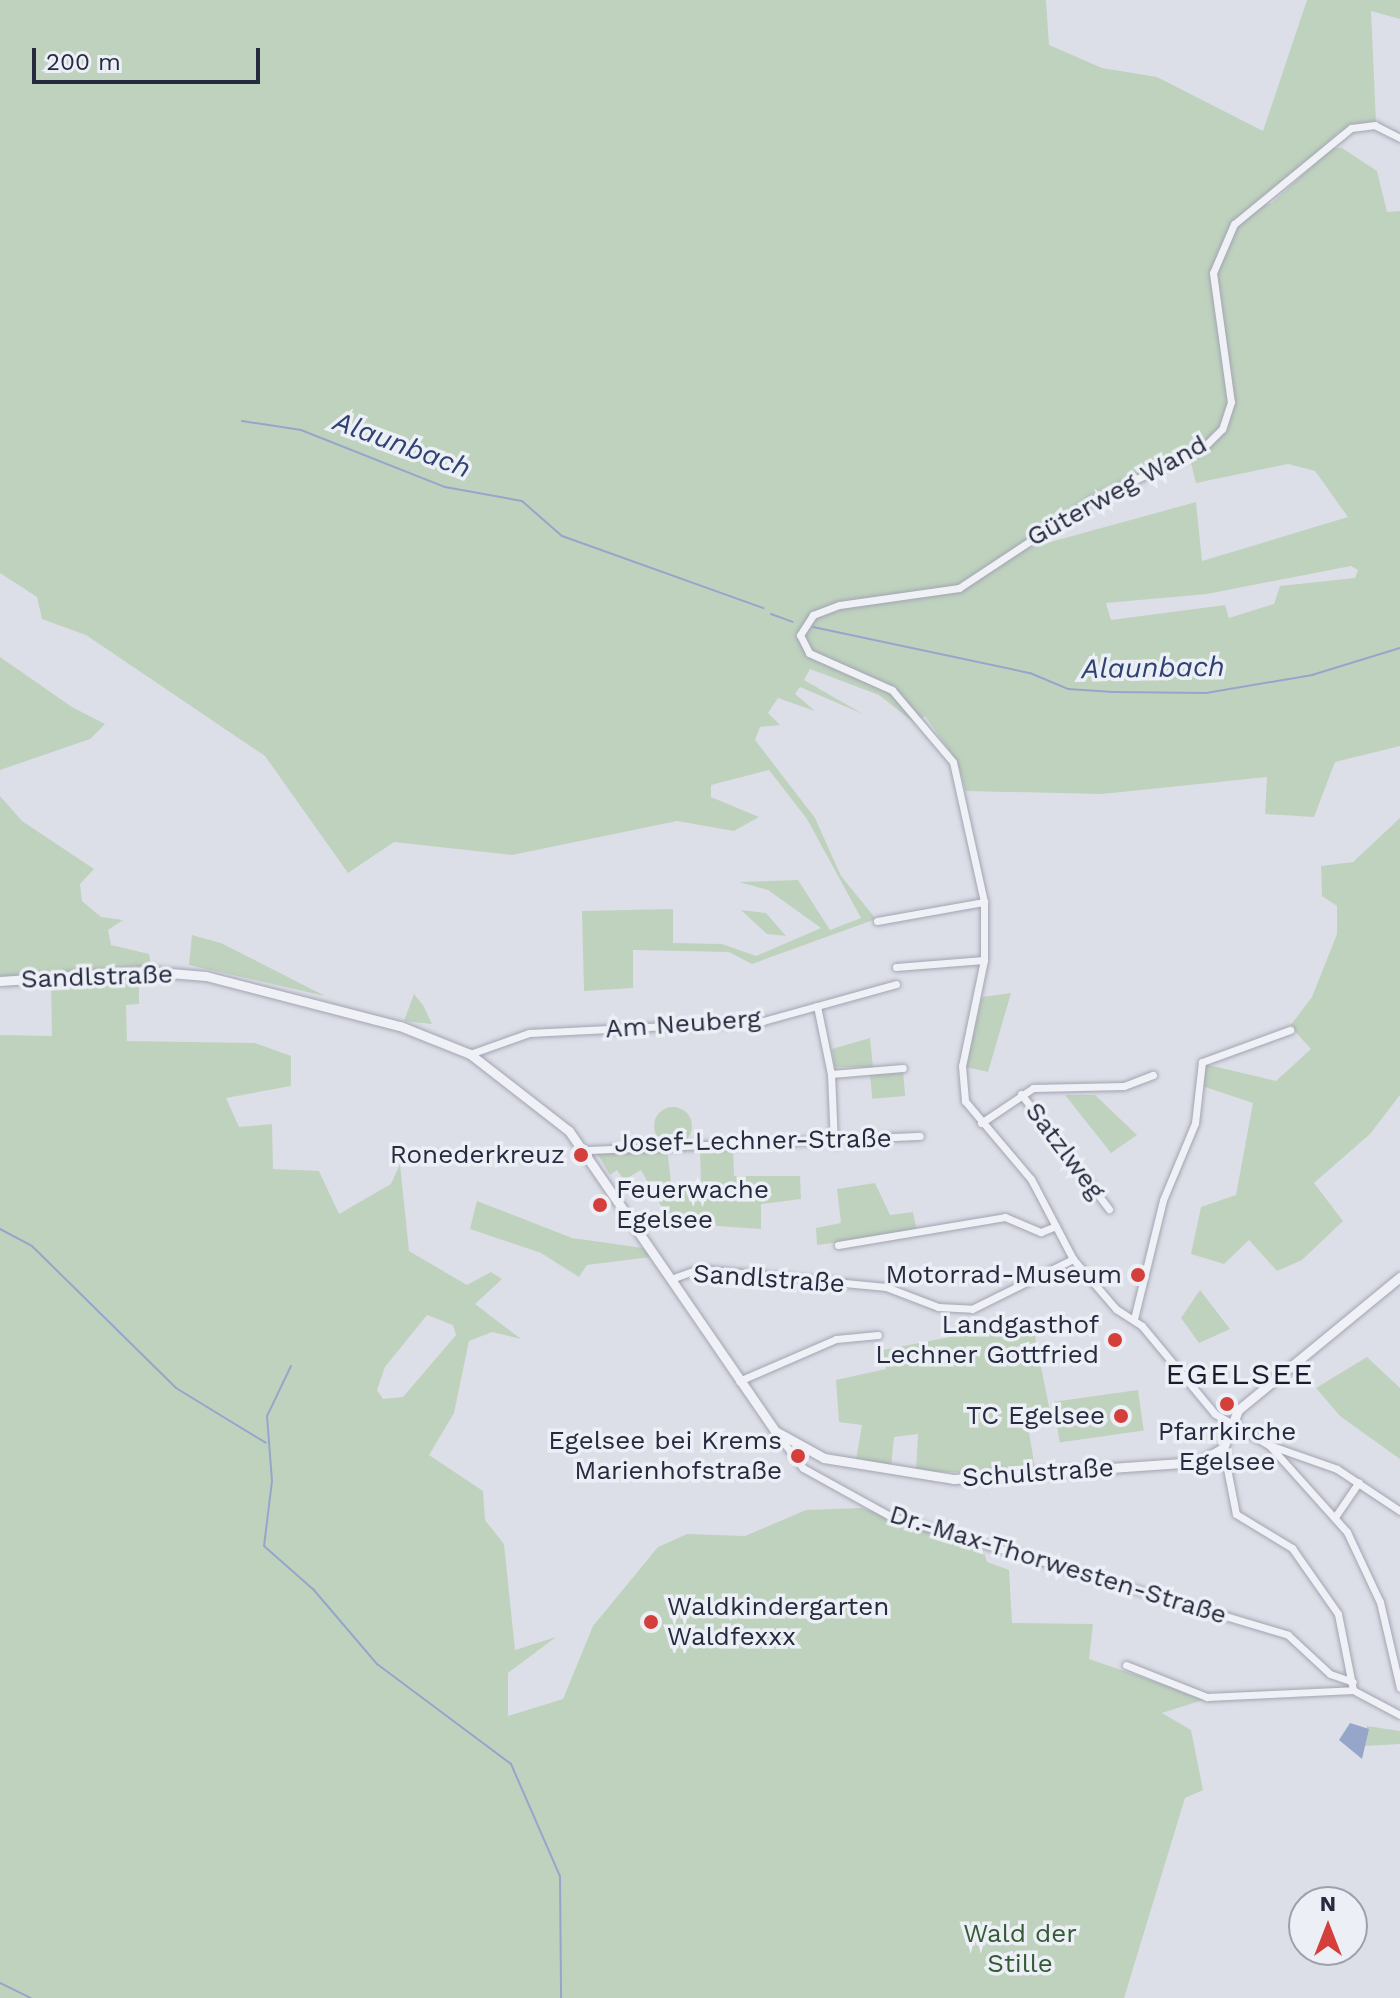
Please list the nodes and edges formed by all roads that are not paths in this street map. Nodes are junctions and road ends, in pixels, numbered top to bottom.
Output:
1 (1400, 138) edge
2 (984, 902) junction
3 (877, 921) dead end
4 (984, 960) junction
5 (896, 967) dead end
6 (0, 981) edge
7 (896, 984) dead end
8 (817, 1006) junction
9 (1290, 1030) dead end
10 (470, 1054) junction
11 (903, 1068) dead end
12 (831, 1074) junction
13 (1153, 1075) dead end
14 (1021, 1094) junction
15 (981, 1123) junction
16 (920, 1136) dead end
17 (834, 1144) junction
18 (586, 1150) junction
19 (1109, 1209) dead end
20 (1056, 1226) junction
21 (838, 1245) dead end
22 (1073, 1259) junction
23 (1400, 1277) edge
24 (671, 1279) junction
25 (1134, 1319) junction
26 (878, 1335) dead end
27 (739, 1381) junction
28 (1232, 1422) junction
29 (775, 1431) junction
30 (1269, 1445) junction
31 (1223, 1448) junction
32 (1359, 1482) junction
33 (1400, 1511) edge
34 (1335, 1517) junction
35 (1400, 1637) edge
36 (1389, 1639) junction
37 (1126, 1665) dead end
38 (1353, 1686) junction
39 (1400, 1688) edge
40 (1400, 1715) edge

1 - 2 street, Güterweg Wand
2 - 3 street
2 - 4 street
4 - 5 street
4 - 15 street
6 - 10 street, Sandlstraße
7 - 8 street, Am Neuberg
8 - 10 street, Am Neuberg
8 - 12 street
9 - 25 street
10 - 18 street, Sandlstraße
11 - 12 street
12 - 17 street
13 - 14 street, Satzlweg
14 - 15 street, Satzlweg
14 - 19 street, Satzlweg
15 - 20 street
16 - 17 street, Josef-Lechner-Straße
17 - 18 street, Josef-Lechner-Straße
18 - 24 street, Sandlstraße
20 - 21 street
20 - 22 street
22 - 24 street, Sandlstraße
22 - 25 street
23 - 28 street
24 - 27 street, Schulstraße
25 - 28 street
26 - 27 street
27 - 29 street, Schulstraße
28 - 30 street
28 - 31 street
29 - 31 street, Schulstraße
29 - 38 street, Dr.-Max-Thorwesten-Straße
30 - 32 street
30 - 34 street
31 - 38 street
32 - 33 street
32 - 34 street
34 - 36 street
35 - 36 street
36 - 39 street
37 - 38 street
38 - 40 street, Dr.-Max-Thorwesten-Straße

